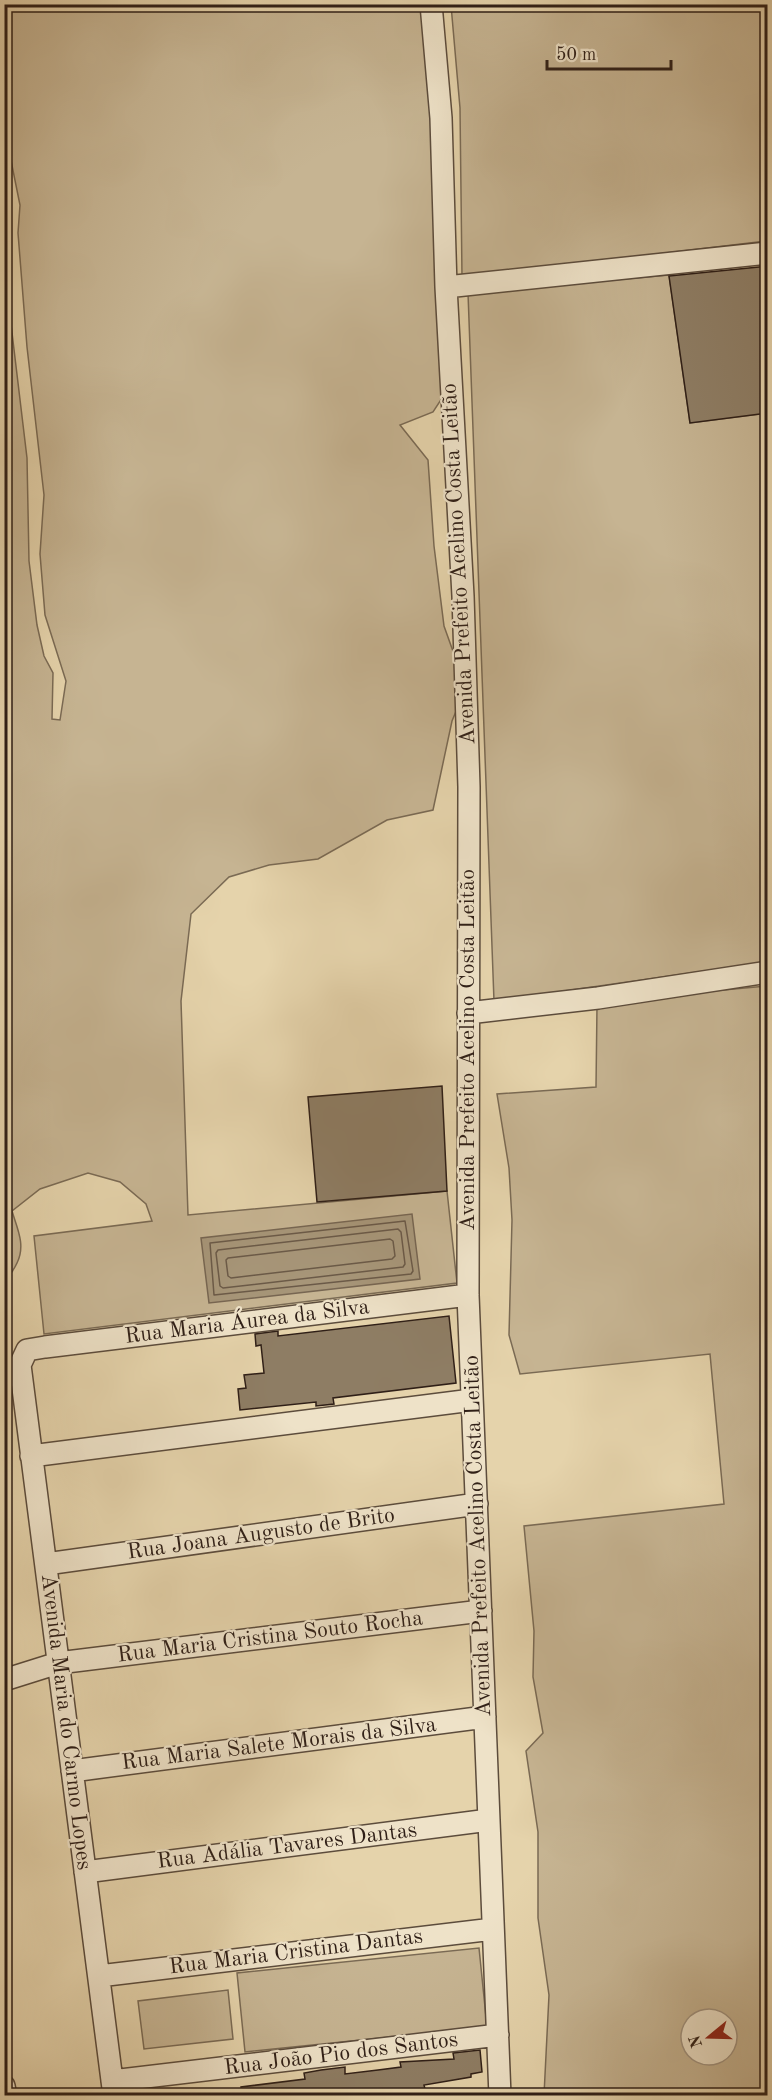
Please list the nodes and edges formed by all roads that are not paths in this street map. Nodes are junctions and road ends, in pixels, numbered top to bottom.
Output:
1 (431, 4) edge
2 (768, 253) edge
3 (446, 286) junction
4 (768, 972) edge
5 (468, 1014) junction
6 (468, 1295) junction
7 (27, 1350) joint
8 (472, 1400) junction
9 (32, 1456) junction
10 (477, 1504) junction
11 (46, 1564) junction
12 (481, 1611) junction
13 (58, 1663) junction
14 (4, 1680) edge
15 (485, 1717) junction
16 (72, 1771) junction
17 (489, 1820) junction
18 (85, 1872) junction
19 (493, 1929) junction
20 (99, 1976) junction
21 (498, 2035) junction
22 (4, 2086) edge
23 (113, 2088) edge
24 (6, 2096) edge
25 (500, 2096) edge

1 - 3 street, Avenida Prefeito Acelino Costa Leitão
2 - 3 street
3 - 5 street, Avenida Prefeito Acelino Costa Leitão
4 - 5 street
5 - 6 street, Avenida Prefeito Acelino Costa Leitão
6 - 7 street, Rua Maria Áurea da Silva
6 - 8 street, Avenida Prefeito Acelino Costa Leitão
7 - 9 street, Avenida Maria do Carmo Lopes
8 - 9 street
8 - 10 street, Avenida Prefeito Acelino Costa Leitão
9 - 11 street, Avenida Maria do Carmo Lopes
10 - 11 street, Rua Joana Augusto de Brito
10 - 12 street, Avenida Prefeito Acelino Costa Leitão
11 - 13 street, Avenida Maria do Carmo Lopes
12 - 13 street, Rua Maria Cristina Souto Rocha
12 - 15 street, Avenida Prefeito Acelino Costa Leitão
13 - 14 street, Rua Maria Cristina Souto Rocha
13 - 16 street, Avenida Maria do Carmo Lopes
15 - 16 street, Rua Maria Salete Morais da Silva
15 - 17 street, Avenida Prefeito Acelino Costa Leitão
16 - 18 street, Avenida Maria do Carmo Lopes
17 - 18 street, Rua Adália Tavares Dantas
17 - 19 street, Avenida Prefeito Acelino Costa Leitão
18 - 20 street, Avenida Maria do Carmo Lopes
19 - 20 street, Rua Maria Cristina Dantas
19 - 21 street, Avenida Prefeito Acelino Costa Leitão
20 - 23 street, Avenida Maria do Carmo Lopes
21 - 23 street, Rua João Pio dos Santos
21 - 25 street, Avenida Prefeito Acelino Costa Leitão
22 - 24 street

